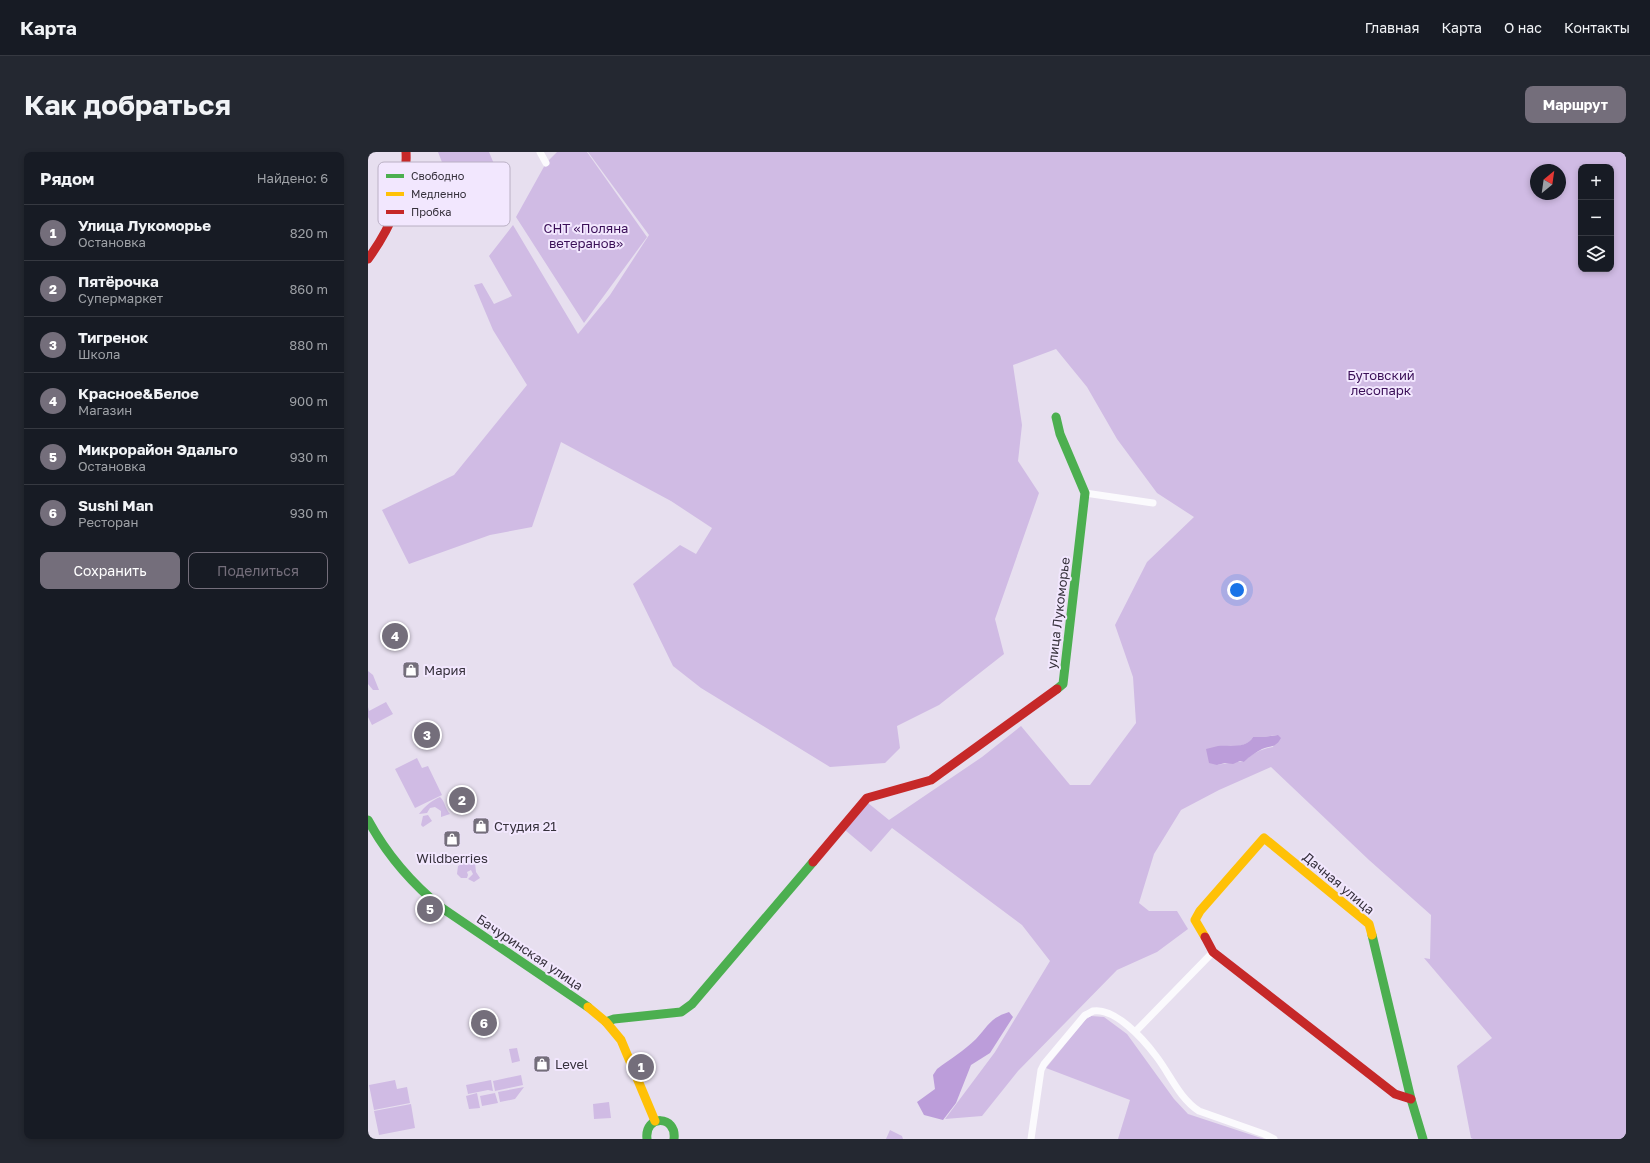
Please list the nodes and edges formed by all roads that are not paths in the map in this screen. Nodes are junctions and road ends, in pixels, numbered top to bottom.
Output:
1 (540, 152) edge
2 (546, 163) dead end
3 (387, 226) edge
4 (368, 259) edge
5 (1056, 417) dead end
6 (1085, 493) junction
7 (1153, 503) dead end
8 (369, 826) edge
9 (1213, 952) junction
10 (606, 1022) junction
11 (1135, 1032) junction
12 (1411, 1099) junction
13 (655, 1121) junction
14 (647, 1139) edge
15 (674, 1139) edge
16 (1031, 1139) edge
17 (1274, 1139) edge
18 (1423, 1139) edge

1 - 2 street
3 - 4 street
5 - 6 street, улица Лукоморье
6 - 7 street
6 - 10 street, улица Лукоморье
8 - 10 street, Бачуринская улица
9 - 11 street
9 - 12 street, Дачная улица
9 - 12 street, Дачная улица
10 - 13 street, Бачуринская улица
11 - 16 street
11 - 17 street
12 - 18 street, Дачная улица
13 - 14 street
13 - 15 street

